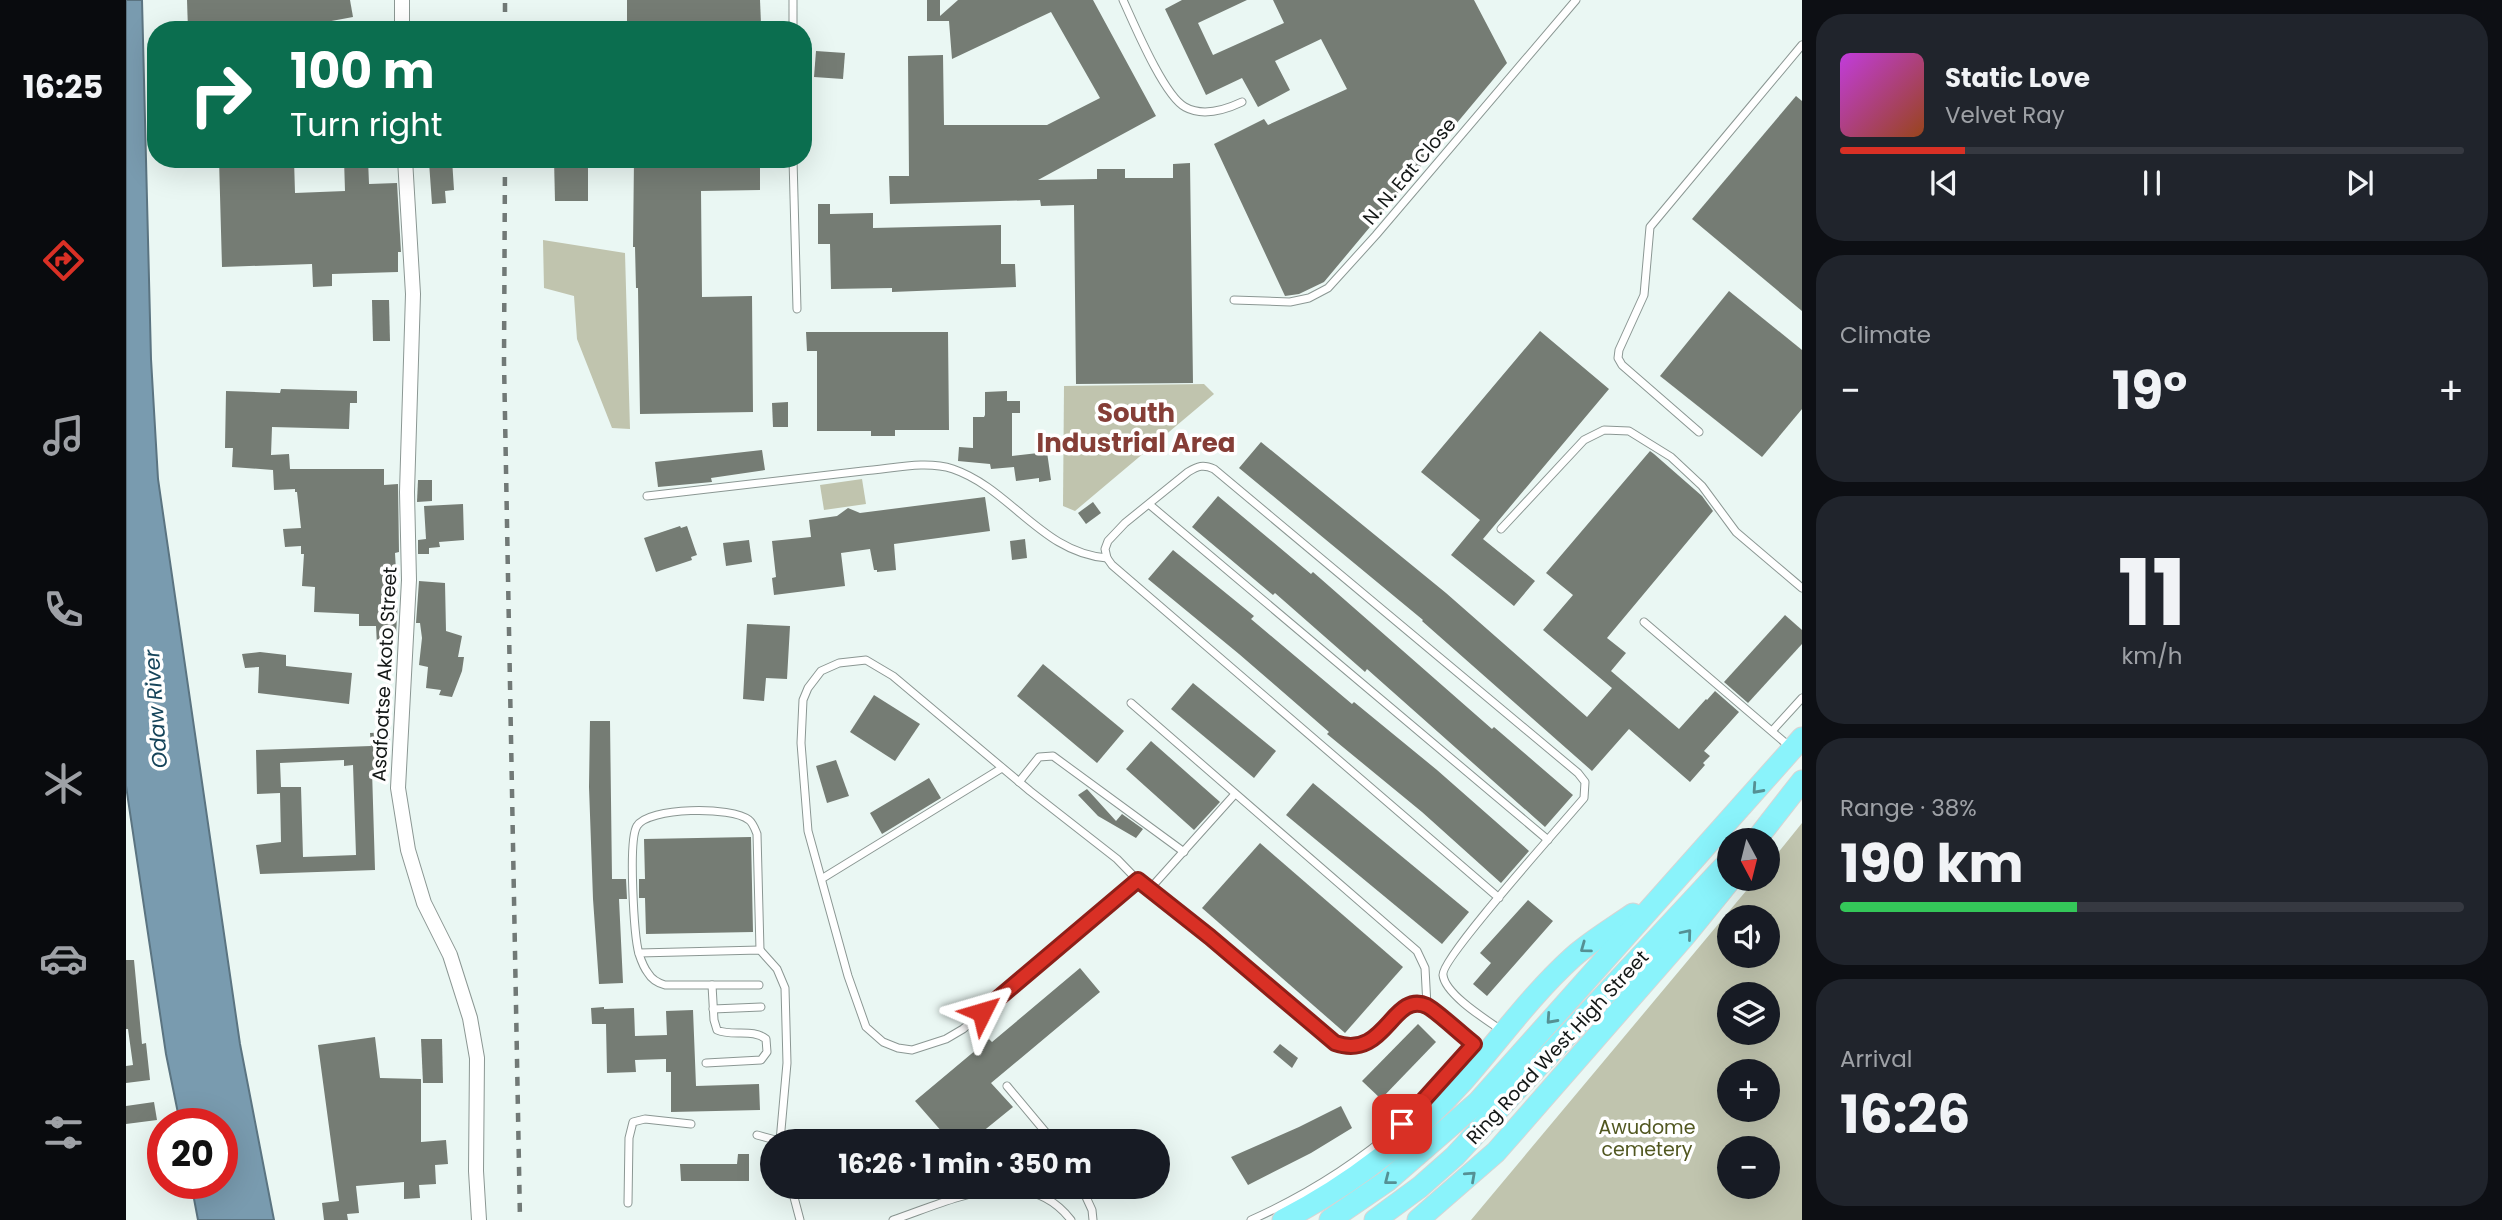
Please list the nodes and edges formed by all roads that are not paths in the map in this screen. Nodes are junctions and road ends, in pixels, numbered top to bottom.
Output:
1 (402, 0) edge
2 (793, 0) edge
3 (1123, 0) edge
4 (1576, 0) edge
5 (402, 21) edge
6 (793, 21) edge
7 (1802, 45) edge
8 (1242, 102) dead end
9 (406, 168) edge
10 (793, 168) edge
11 (1234, 300) dead end
12 (797, 309) dead end
13 (1699, 432) dead end
14 (647, 496) dead end
15 (1150, 505) junction
16 (1501, 529) dead end
17 (1107, 558) junction
18 (1802, 588) edge
19 (1644, 622) dead end
20 (1802, 698) edge
21 (1131, 703) dead end
22 (1772, 732) junction
23 (1797, 743) edge
24 (1002, 768) junction
25 (1802, 781) edge
26 (1018, 782) junction
27 (1235, 794) junction
28 (1765, 828) edge
29 (1548, 841) junction
30 (1184, 852) junction
31 (1717, 875) edge
32 (823, 878) junction
33 (1138, 880) junction
34 (1148, 891) junction
35 (1721, 891) edge
36 (1661, 895) junction
37 (1499, 898) junction
38 (760, 950) junction
39 (639, 953) junction
40 (712, 985) junction
41 (758, 985) dead end
42 (1427, 1006) junction
43 (761, 1007) dead end
44 (713, 1009) junction
45 (1504, 1032) junction
46 (1480, 1049) junction
47 (706, 1063) dead end
48 (1007, 1086) dead end
49 (691, 1124) dead end
50 (781, 1129) edge
51 (1043, 1129) edge
52 (757, 1135) dead end
53 (760, 1136) edge
54 (794, 1199) edge
55 (1088, 1199) edge
56 (628, 1203) dead end
57 (479, 1220) edge
58 (800, 1220) edge
59 (895, 1220) edge
60 (1071, 1220) edge
61 (1093, 1220) edge
62 (1251, 1220) edge
63 (1283, 1220) edge
64 (1330, 1220) edge
65 (1375, 1220) edge
66 (1418, 1220) edge

1 - 5 street
2 - 6 lane
3 - 8 lane
4 - 11 lane, N. N. Eat Close
7 - 13 lane
9 - 57 street, Asafoatse Akoto Street
10 - 12 lane
14 - 17 lane
15 - 17 lane
15 - 29 lane
15 - 29 lane
16 - 18 lane
17 - 37 lane
19 - 22 lane
20 - 22 lane
21 - 27 lane
22 - 23 lane
23 -> 36 main road, Ring Road West High Street
24 - 26 lane
24 - 32 lane
24 - 32 lane
25 - 28 main road
26 - 30 lane
26 - 33 lane
27 - 30 lane
27 - 42 lane
29 - 37 lane
30 - 34 lane
31 - 65 main road, Ring Road West High Street
32 - 33 lane
33 - 34 lane
34 - 42 lane
66 -> 35 main road, Ring Road West High Street
36 -> 45 main road, Ring Road West High Street
36 -> 64 main road, Ring Road West High Street
37 - 45 lane
38 - 39 lane
38 - 39 lane
38 - 50 lane
39 - 40 lane
40 - 41 lane
40 - 44 lane
42 - 46 lane
43 - 44 lane
44 - 47 lane
45 - 46 main road, Ring Road West High Street
46 - 62 lane
46 - 63 main road, Ring Road West High Street
48 - 51 lane
49 - 56 lane
52 - 53 lane
54 - 58 lane
55 - 61 lane
59 - 60 lane

